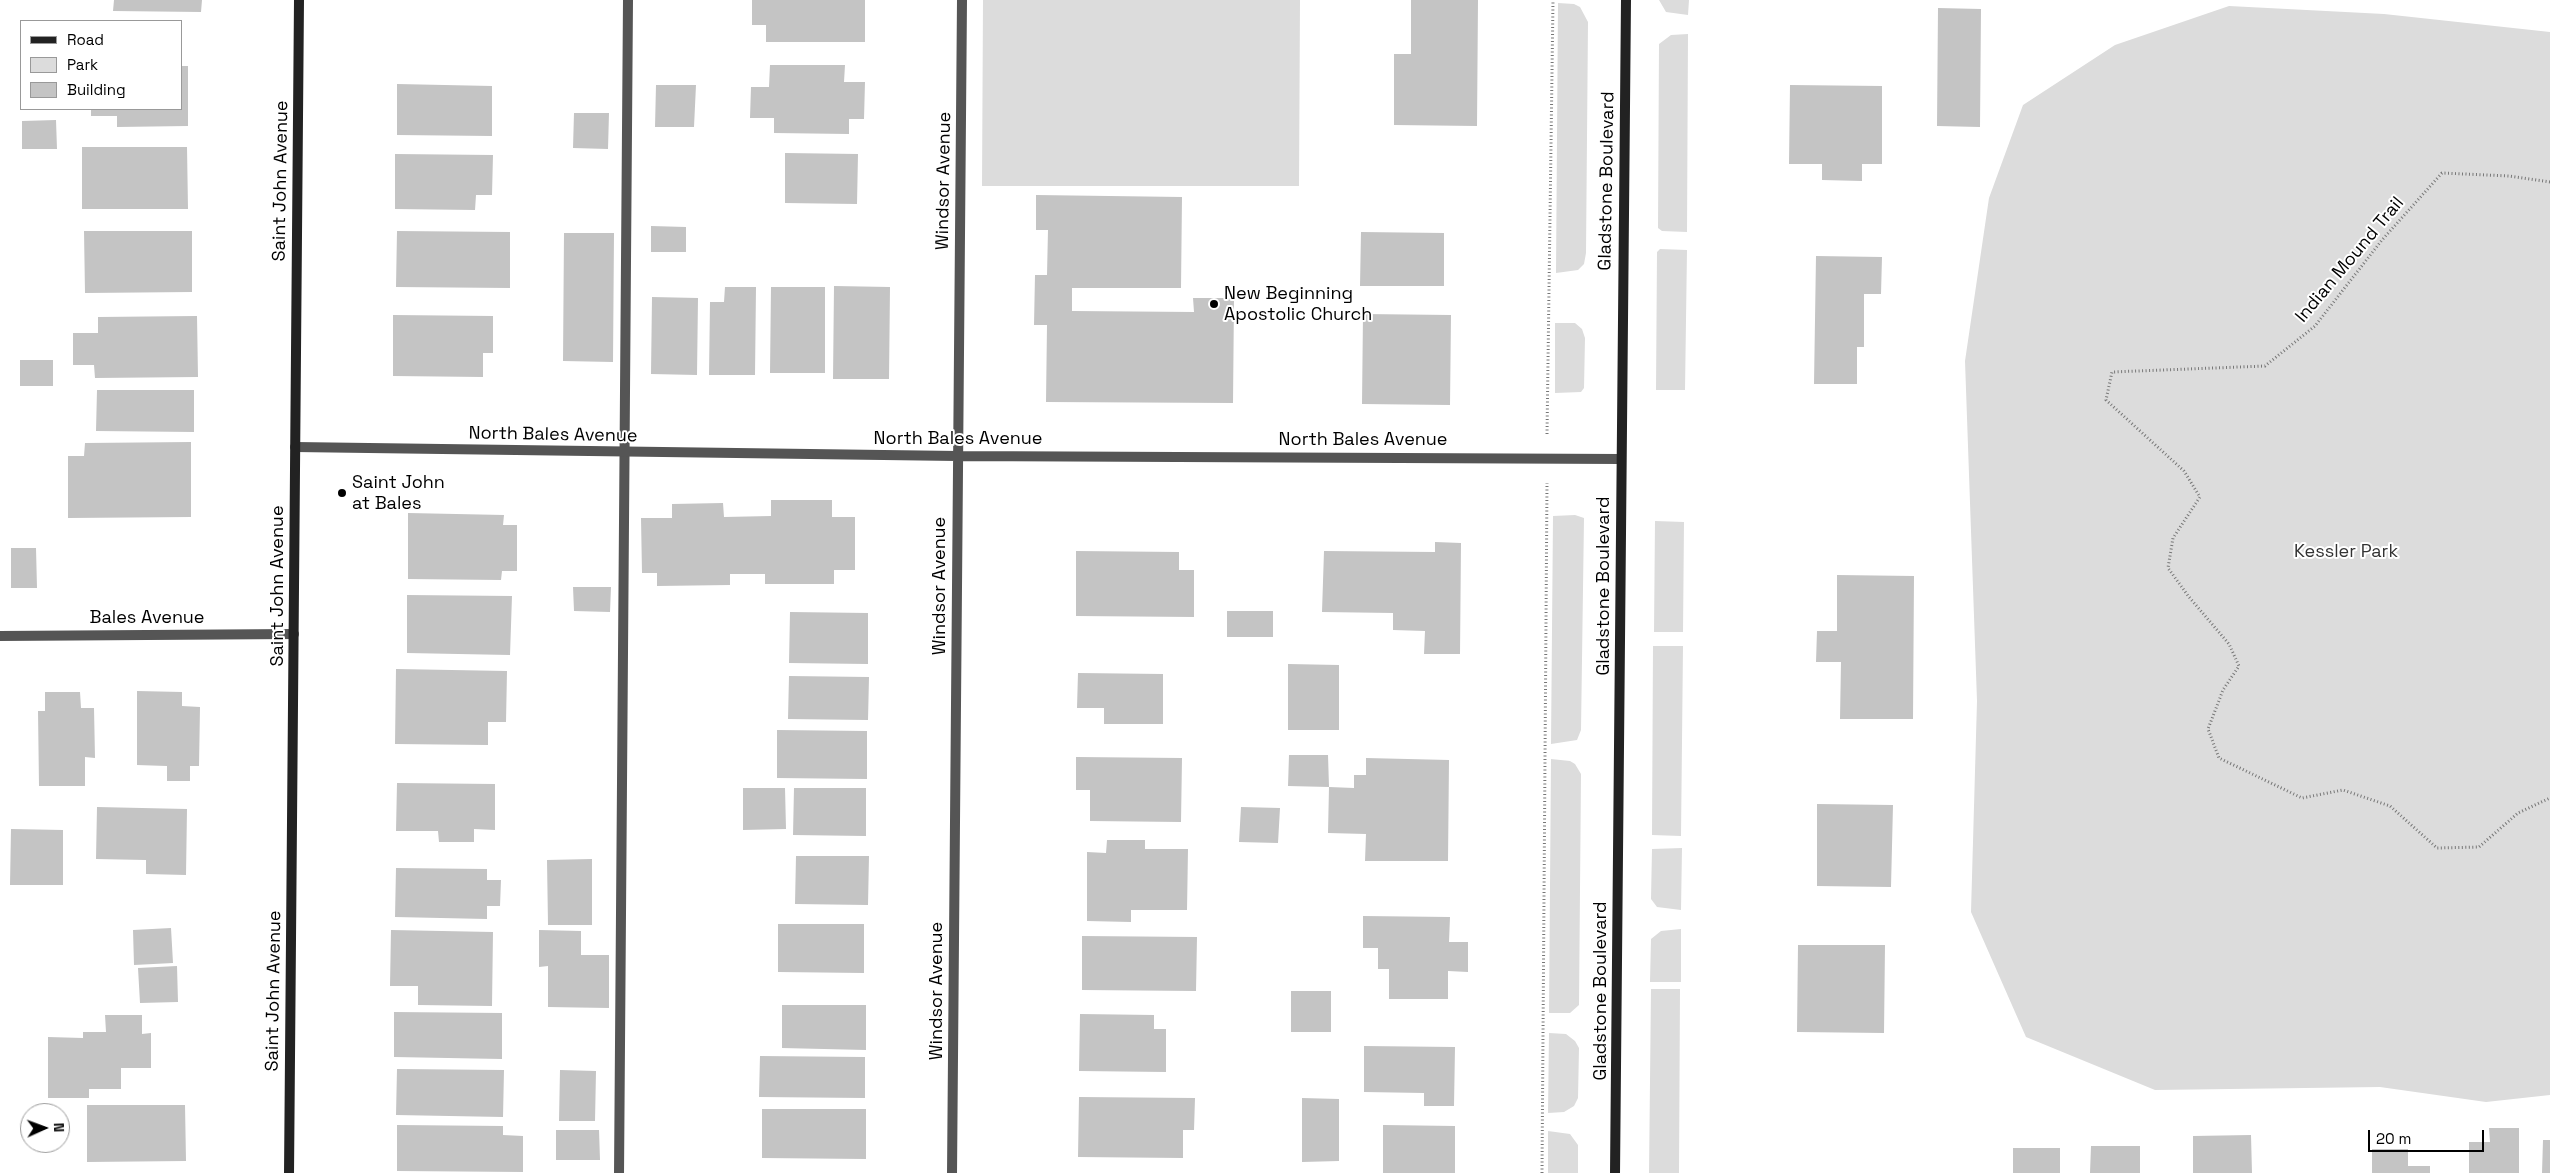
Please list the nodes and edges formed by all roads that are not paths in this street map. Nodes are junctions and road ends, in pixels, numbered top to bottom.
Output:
1 (299, 0) edge
2 (628, 0) edge
3 (962, 0) edge
4 (1626, 0) edge
5 (295, 447) junction
6 (626, 452) junction
7 (958, 456) junction
8 (1621, 459) junction
9 (294, 634) junction
10 (0, 636) edge
11 (289, 1173) edge
12 (619, 1173) edge
13 (952, 1173) edge
14 (1615, 1173) edge

1 - 5 street, Saint John Avenue
2 - 6 street
3 - 7 street, Windsor Avenue
4 - 8 street, Gladstone Boulevard
5 - 6 street, North Bales Avenue
5 - 9 street, Saint John Avenue
6 - 7 street, North Bales Avenue
6 - 12 street
7 - 8 street, North Bales Avenue
7 - 13 street, Windsor Avenue
8 - 14 street, Gladstone Boulevard
9 - 10 street, Bales Avenue
9 - 11 street, Saint John Avenue

